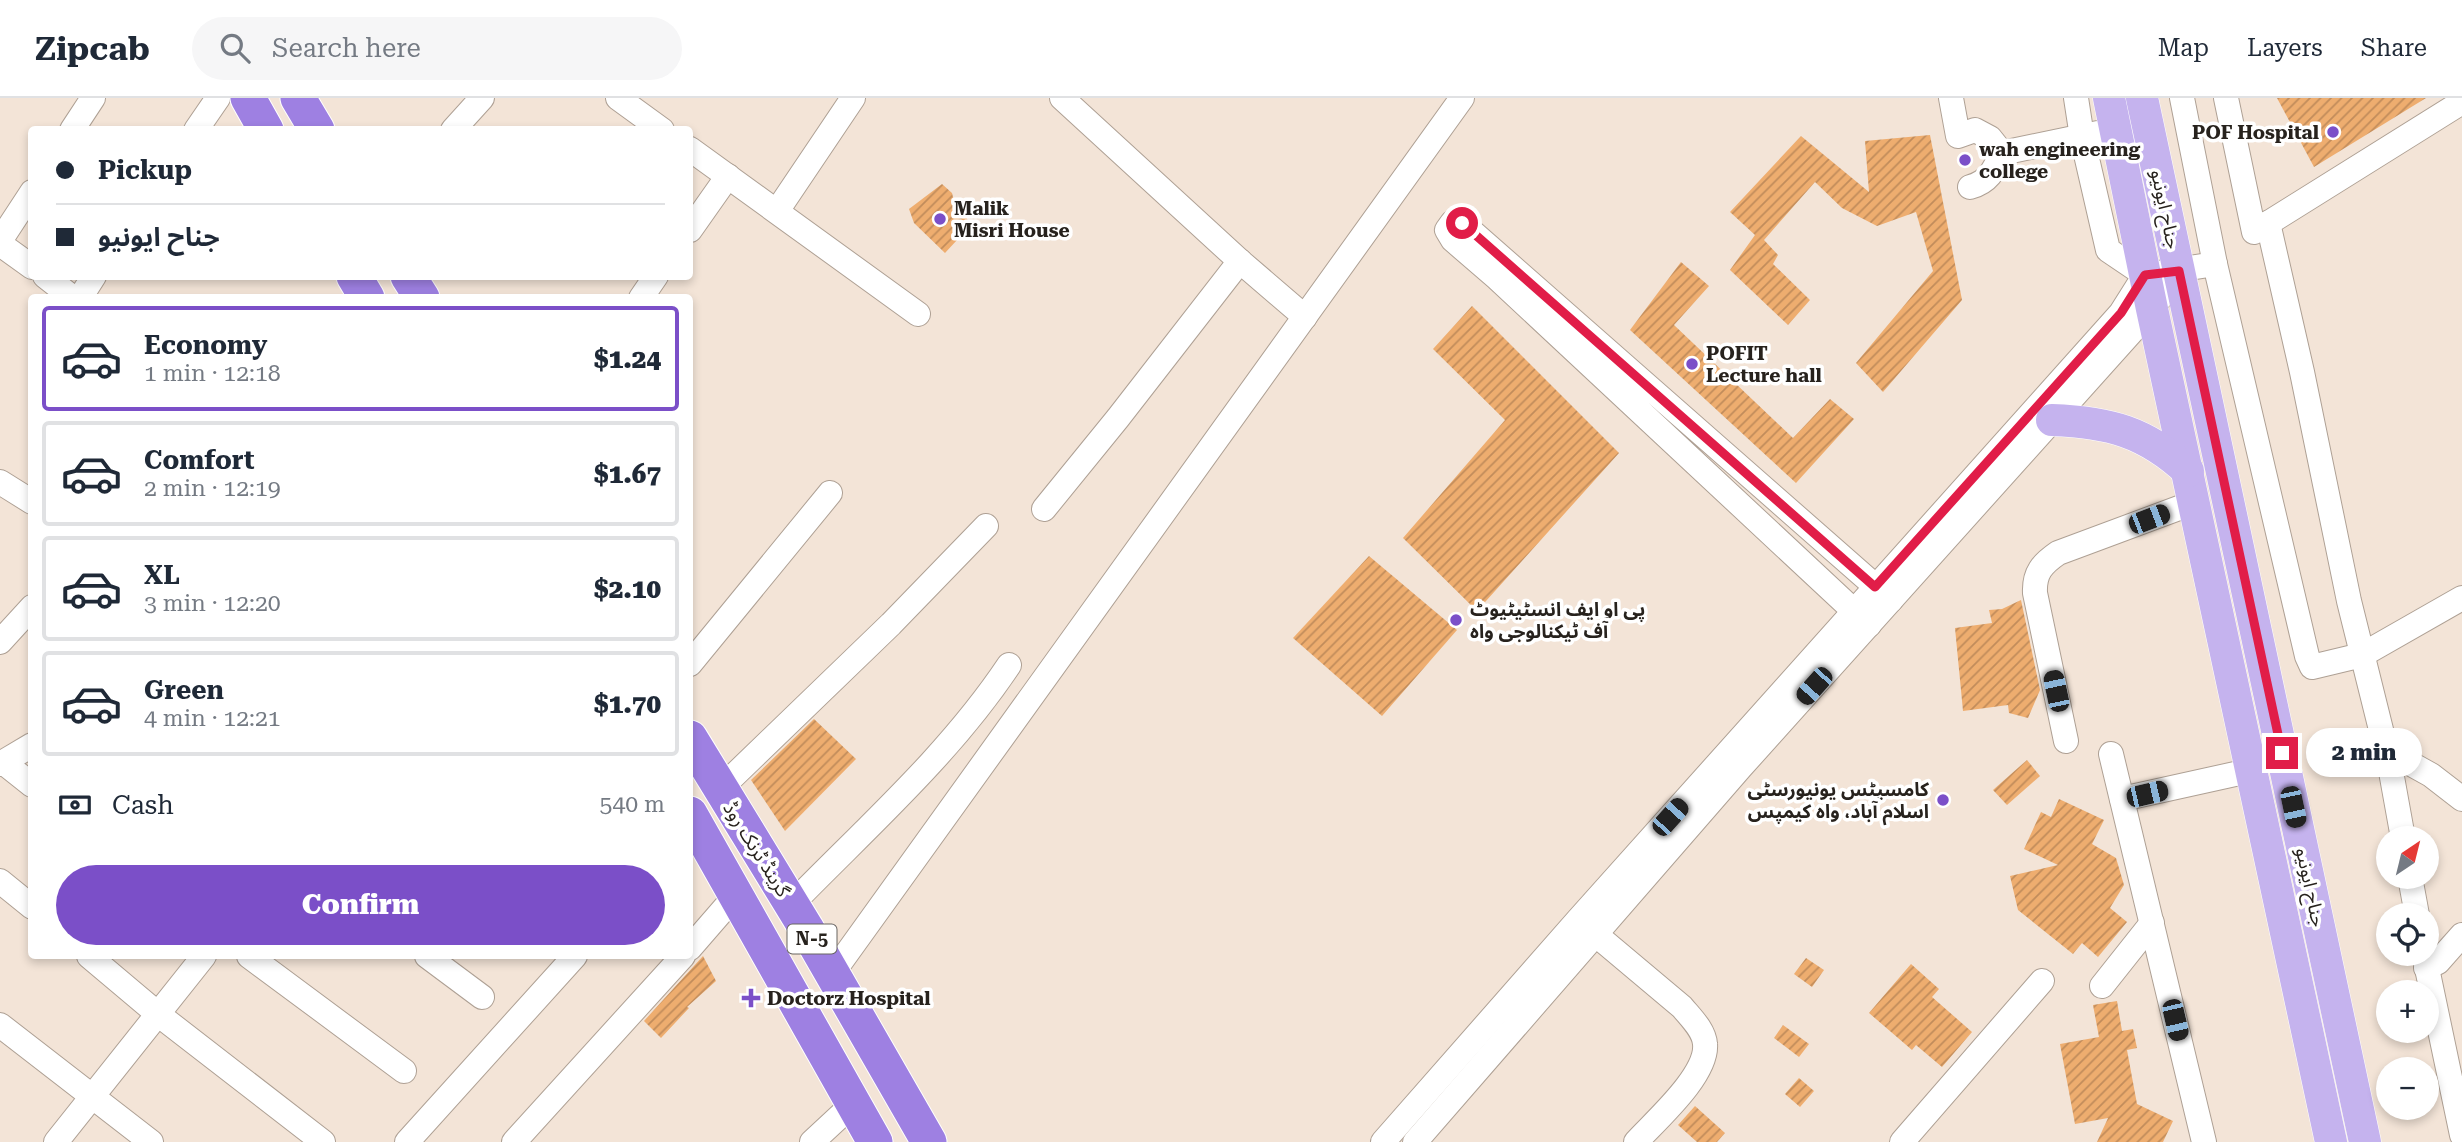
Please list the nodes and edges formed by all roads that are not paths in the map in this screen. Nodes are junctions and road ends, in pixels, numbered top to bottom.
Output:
1 (93, 98) edge
2 (218, 98) edge
3 (248, 98) edge
4 (298, 98) edge
5 (482, 98) edge
6 (618, 98) edge
7 (853, 98) edge
8 (1062, 98) edge
9 (1462, 98) edge
10 (1951, 98) edge
11 (2076, 98) edge
12 (2142, 98) edge
13 (2182, 98) edge
14 (2226, 98) edge
15 (2462, 102) edge
16 (2112, 113) edge
17 (75, 126) edge
18 (199, 126) edge
19 (265, 126) edge
20 (315, 126) edge
21 (457, 126) edge
22 (656, 126) edge
23 (2082, 137) junction
24 (693, 151) edge
25 (2002, 153) junction
26 (728, 176) junction
27 (1970, 187) dead end
28 (28, 198) edge
29 (777, 211) junction
30 (2268, 223) junction
31 (693, 226) edge
32 (0, 242) edge
33 (1240, 261) junction
34 (28, 264) edge
35 (2215, 264) junction
36 (2179, 271) junction
37 (2145, 275) junction
38 (50, 280) edge
39 (68, 294) edge
40 (2152, 309) junction
41 (918, 314) dead end
42 (1305, 317) junction
43 (2045, 413) junction
44 (2188, 471) junction
45 (0, 482) edge
46 (830, 493) dead end
47 (28, 500) edge
48 (2195, 502) junction
49 (1044, 509) dead end
50 (986, 526) dead end
51 (1883, 594) junction
52 (2462, 598) edge
53 (28, 611) edge
54 (1861, 619) junction
55 (0, 642) edge
56 (2362, 655) junction
57 (693, 660) edge
58 (1009, 665) dead end
59 (2066, 741) dead end
60 (693, 743) edge
61 (28, 747) edge
62 (2386, 750) junction
63 (2111, 754) dead end
64 (2, 763) edge
65 (2253, 770) junction
66 (28, 782) edge
67 (720, 789) junction
68 (2122, 799) junction
69 (2462, 799) edge
70 (693, 824) edge
71 (2401, 826) edge
72 (0, 881) edge
73 (736, 895) junction
74 (28, 904) edge
75 (791, 905) junction
76 (2151, 923) junction
77 (1586, 927) junction
78 (2462, 934) edge
79 (693, 945) edge
80 (93, 959) edge
81 (202, 959) edge
82 (253, 959) edge
83 (431, 959) edge
84 (572, 959) edge
85 (679, 959) edge
86 (2439, 961) edge
87 (2426, 966) edge
88 (832, 974) junction
89 (2042, 981) dead end
90 (2102, 986) dead end
91 (482, 997) dead end
92 (159, 1015) junction
93 (0, 1025) edge
94 (2453, 1056) edge
95 (404, 1071) dead end
96 (92, 1096) junction
97 (2356, 1101) junction
98 (854, 1103) junction
99 (2324, 1106) junction
100 (2462, 1135) edge
101 (56, 1142) edge
102 (151, 1142) edge
103 (323, 1142) edge
104 (407, 1142) edge
105 (514, 1142) edge
106 (811, 1142) edge
107 (875, 1142) edge
108 (929, 1142) edge
109 (1383, 1142) edge
110 (1415, 1142) edge
111 (1636, 1142) edge
112 (1902, 1142) edge
113 (2204, 1142) edge
114 (2332, 1142) edge
115 (2365, 1142) edge

1 - 17 street
2 - 18 street
3 - 19 highway
4 - 20 highway
5 - 21 street
6 - 22 street
7 - 29 street
8 - 33 street
9 - 42 street
10 - 25 street
11 - 23 street
12 - 36 main road, جناح ایونیو
13 - 35 street
14 - 30 street
15 - 30 street
16 - 23 street
16 - 37 main road, جناح ایونیو
23 - 25 street
23 - 37 street
24 - 26 street
25 - 27 street
26 - 29 street
26 - 31 street
28 - 32 street
29 - 41 street
30 - 56 street
32 - 34 street
33 - 42 street
33 - 49 street
35 - 36 street
35 - 56 street
36 - 37 street
36 - 40 street
36 - 97 main road, جناح ایونیو
37 - 40 main road, جناح ایونیو
37 - 43 street
38 - 39 street
40 - 43 street
40 - 44 main road, جناح ایونیو
42 - 88 street
43 - 44 main road
43 - 51 street
44 - 48 main road, جناح ایونیو
45 - 47 street
46 - 57 street
48 - 59 street
48 - 65 main road, جناح ایونیو
50 - 67 street
51 - 54 street
51 - 54 street
52 - 56 street
53 - 55 street
54 - 77 street
56 - 62 street
58 - 75 street
60 - 67 highway, گرینڈ ٹرنک روڈ / N-5
61 - 64 street
62 - 69 street
62 - 71 street
63 - 68 street
64 - 66 street
65 - 68 street
65 - 99 main road, جناح ایونیو
67 - 75 highway, گرینڈ ٹرنک روڈ / N-5
68 - 76 street
70 - 73 highway, گرینڈ ٹرنک روڈ / N-5
72 - 74 street
73 - 79 street
73 - 98 highway, گرینڈ ٹرنک روڈ / N-5
75 - 88 highway, گرینڈ ٹرنک روڈ / N-5
76 - 90 street
76 - 113 street
77 - 109 street
77 - 110 street
77 - 111 street
78 - 86 street
80 - 92 street
81 - 92 street
82 - 95 street
83 - 91 street
84 - 104 street
85 - 105 street
87 - 94 street
88 - 108 highway, گرینڈ ٹرنک روڈ / N-5
89 - 112 street
92 - 96 street
92 - 103 street
93 - 96 street
94 - 100 street
96 - 101 street
96 - 102 street
97 - 99 main road
97 - 115 main road, جناح ایونیو
98 - 106 street
98 - 107 highway, گرینڈ ٹرنک روڈ / N-5
99 - 114 main road, جناح ایونیو

